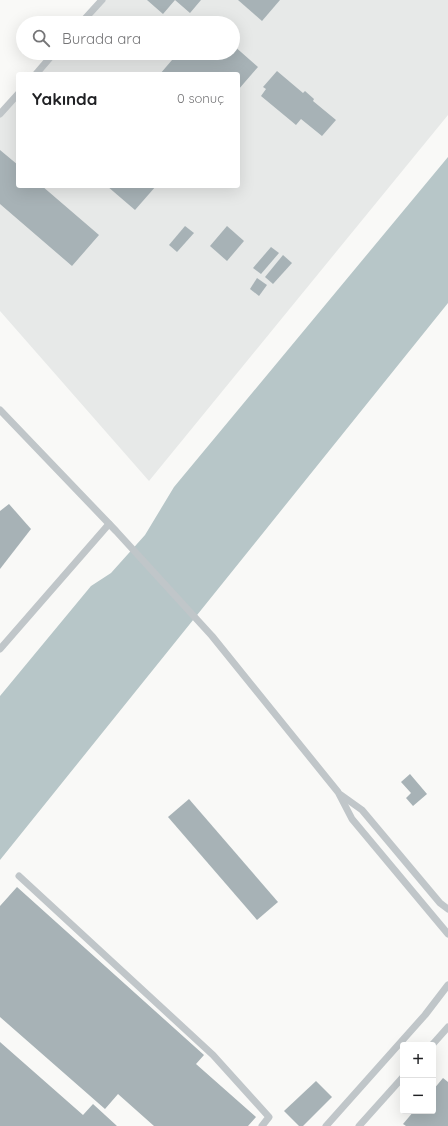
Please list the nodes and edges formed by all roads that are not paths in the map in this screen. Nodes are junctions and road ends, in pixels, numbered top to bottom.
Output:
1 (102, 0) edge
2 (87, 16) edge
3 (48, 60) edge
4 (38, 72) edge
5 (16, 96) edge
6 (0, 114) edge
7 (0, 410) edge
8 (109, 524) junction
9 (0, 650) edge
10 (338, 792) junction
11 (19, 876) dead end
12 (448, 909) edge
13 (448, 934) edge
14 (448, 985) edge
15 (448, 1027) edge
16 (435, 1042) edge
17 (402, 1078) edge
18 (262, 1126) edge
19 (326, 1126) edge
20 (359, 1126) edge

1 - 2 lane
3 - 4 lane
5 - 6 lane
7 - 8 lane
8 - 9 lane
8 - 10 lane
10 - 12 lane
10 - 13 lane
11 - 18 lane
14 - 19 lane
15 - 16 lane
17 - 20 lane

